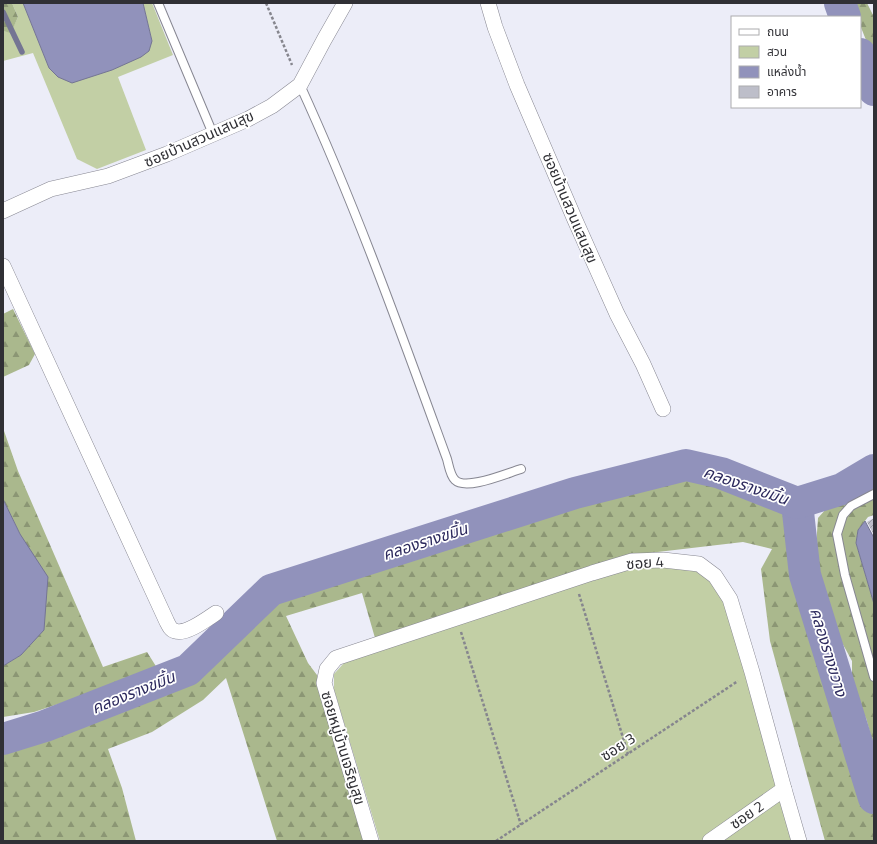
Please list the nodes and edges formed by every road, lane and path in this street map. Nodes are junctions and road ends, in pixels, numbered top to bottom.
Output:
1 (158, 3) edge
2 (266, 3) edge
3 (345, 3) edge
4 (488, 3) edge
5 (300, 85) junction
6 (213, 134) junction
7 (3, 211) edge
8 (3, 266) edge
9 (663, 409) dead end
10 (521, 469) dead end
11 (874, 494) edge
12 (574, 578) junction
13 (216, 613) dead end
14 (456, 618) junction
15 (336, 658) joint
16 (752, 672) junction
17 (874, 677) edge
18 (628, 754) junction
19 (784, 789) junction
20 (521, 825) junction
21 (371, 841) edge
22 (496, 841) edge
23 (710, 841) edge
24 (799, 841) edge

1 - 6 lane
2 - 5 path
3 - 5 street, ซอยบ้านสวนแสนสุข
4 - 9 street, ซอยบ้านสวนแสนสุข
5 - 6 street, ซอยบ้านสวนแสนสุข
5 - 10 lane
6 - 7 street, ซอยบ้านสวนแสนสุข
8 - 13 street
11 - 17 lane
12 - 14 street, ซอย 4
12 - 16 street, ซอย 4
12 - 18 path
14 - 15 street, ซอย 4
14 - 20 path
15 - 21 street, ซอยหมู่บ้านเจริญสุข
16 - 18 path, ซอย 3
16 - 19 street, ซอย 4
18 - 20 path, ซอย 3
19 - 23 street, ซอย 2
19 - 24 street, ซอย 4
20 - 22 path, ซอย 3

